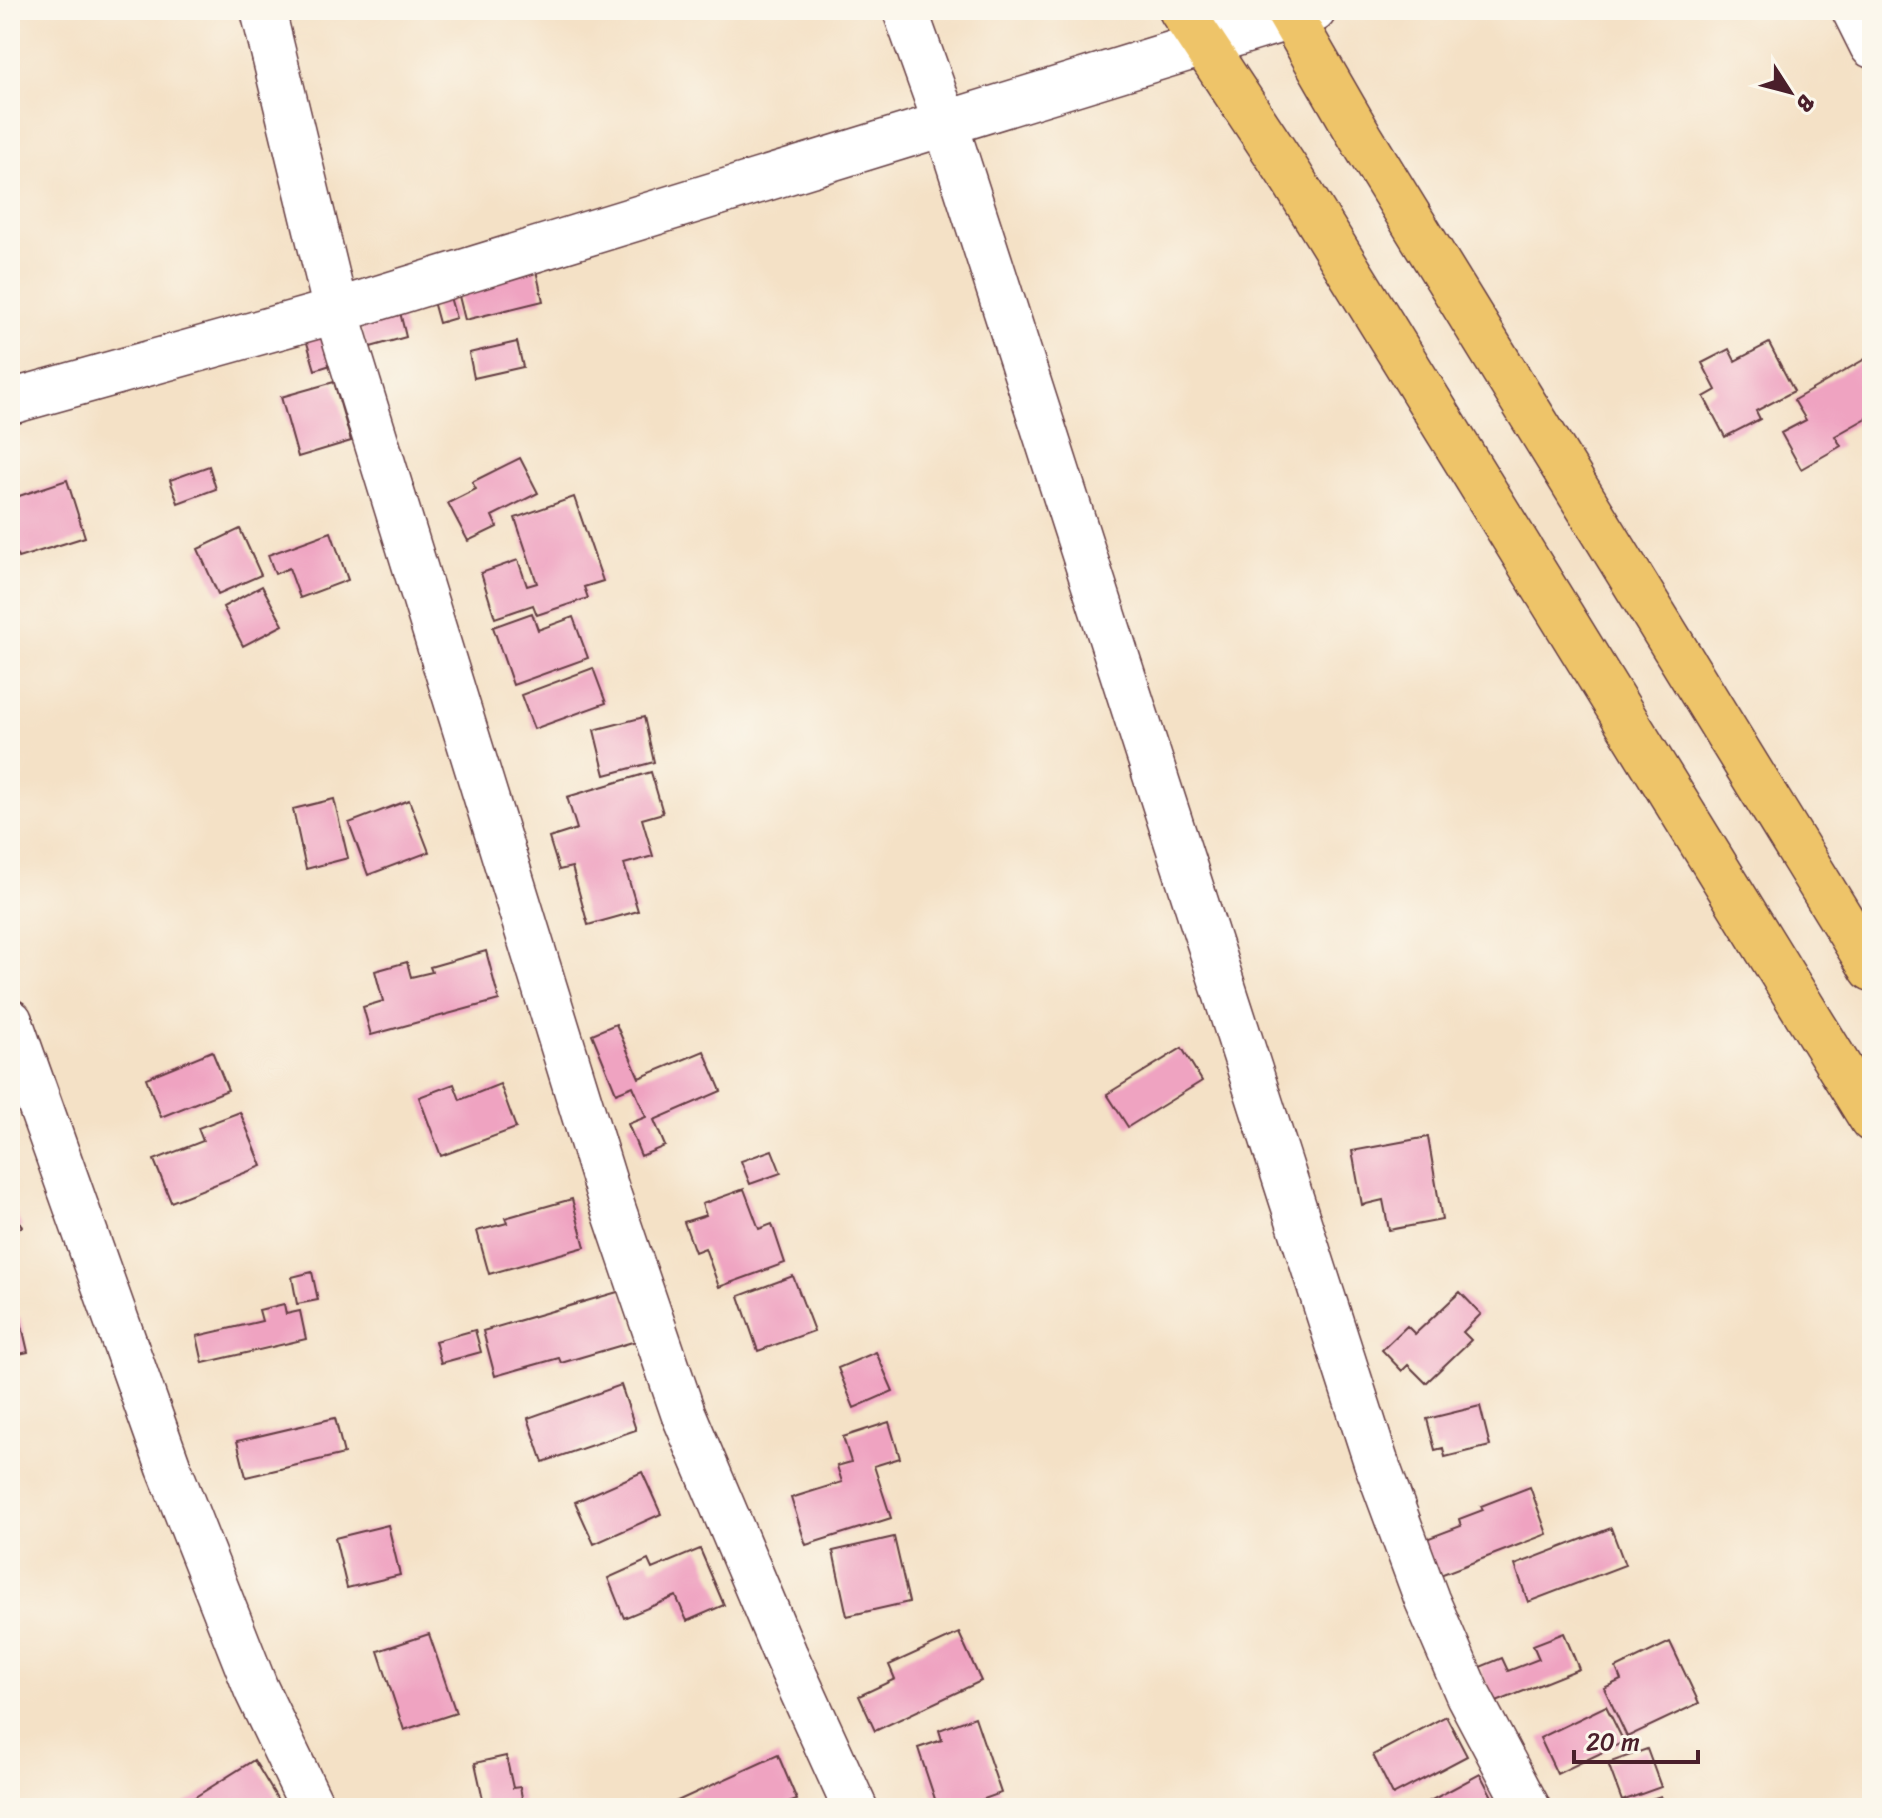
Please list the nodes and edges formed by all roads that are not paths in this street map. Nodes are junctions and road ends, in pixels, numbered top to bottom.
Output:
1 (263, 10) edge
2 (905, 10) edge
3 (1854, 10) edge
4 (1297, 12) edge
5 (1192, 27) edge
6 (1872, 46) edge
7 (945, 122) junction
8 (336, 311) junction
9 (10, 402) edge
10 (1872, 969) edge
11 (10, 1021) edge
12 (1872, 1120) edge
13 (313, 1808) edge
14 (855, 1808) edge
15 (1528, 1808) edge

1 - 8 street
2 - 7 street
3 - 6 street
4 - 5 street
4 - 10 main road
5 - 7 street
5 - 12 main road
7 - 8 street
7 - 15 street
8 - 9 street
8 - 14 street
11 - 13 street

